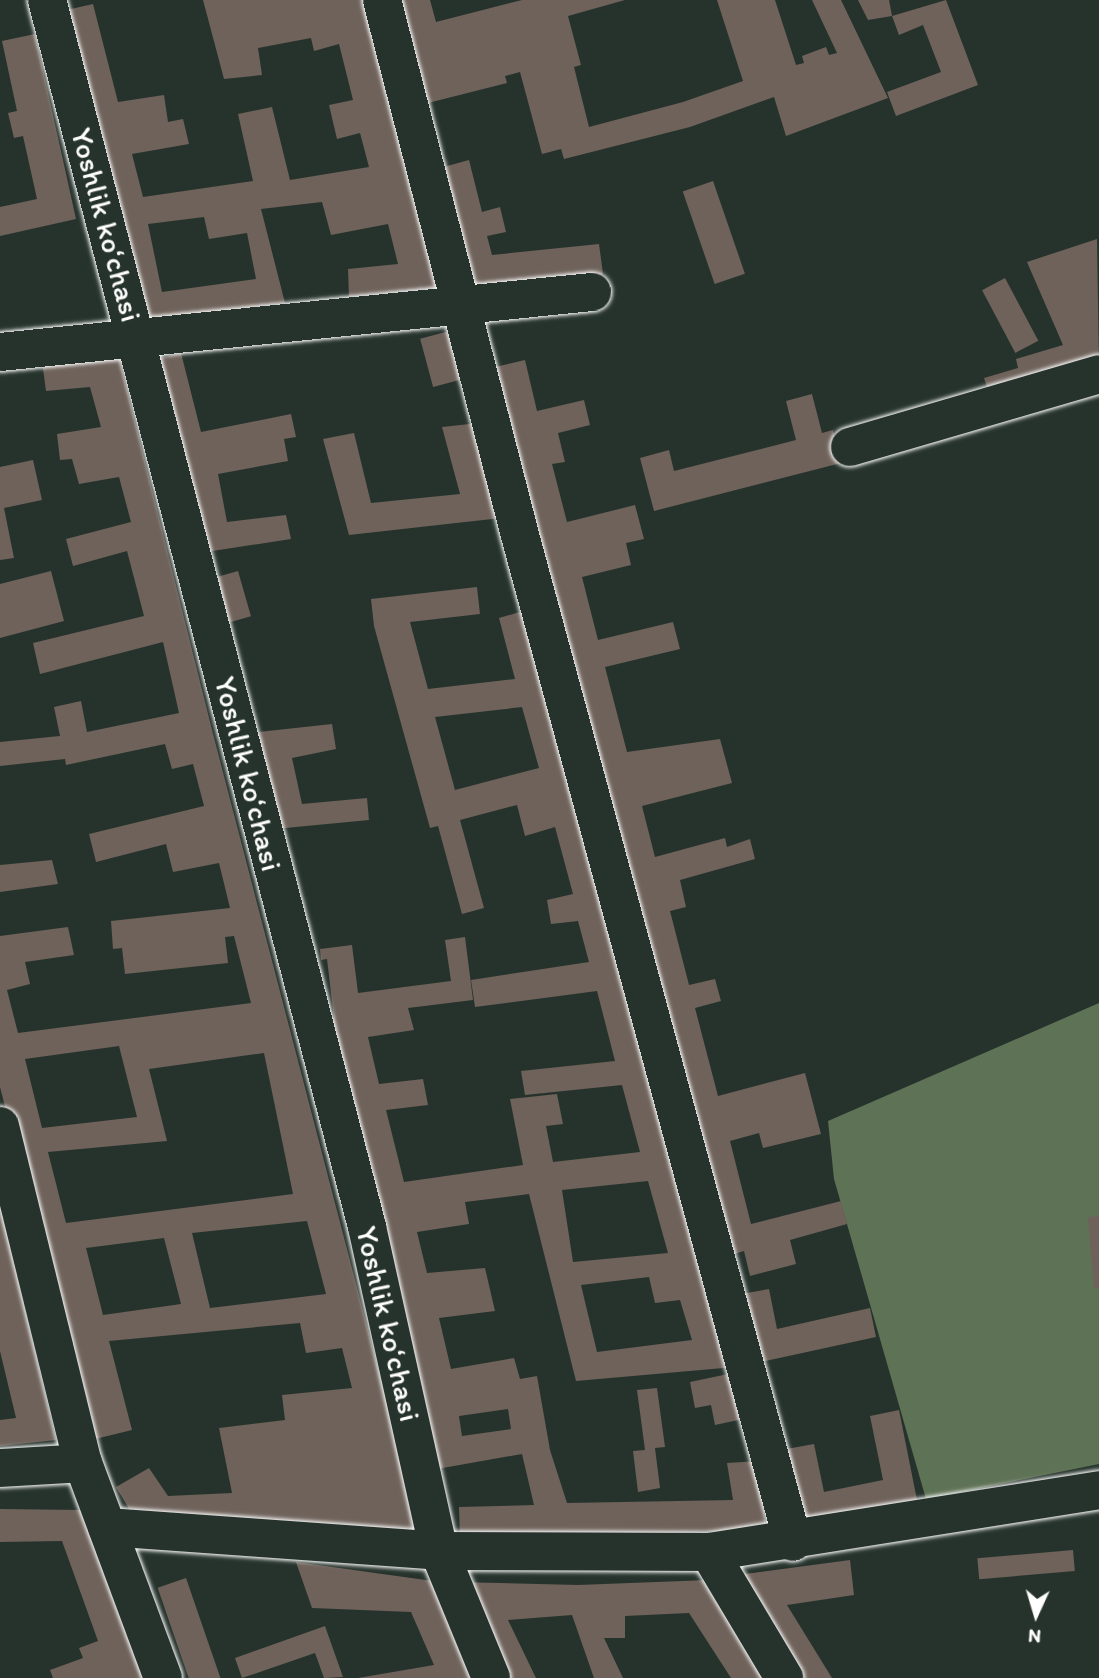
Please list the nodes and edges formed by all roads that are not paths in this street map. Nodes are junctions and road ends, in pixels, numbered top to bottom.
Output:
1 (47, 0) edge
2 (382, 0) edge
3 (592, 292) dead end
4 (465, 308) junction
5 (135, 337) junction
6 (0, 352) edge
7 (1099, 374) edge
8 (850, 447) dead end
9 (0, 1126) edge
10 (83, 1462) junction
11 (0, 1468) edge
12 (1099, 1490) edge
13 (107, 1527) junction
14 (793, 1542) junction
15 (439, 1551) junction
16 (709, 1552) junction
17 (163, 1678) edge
18 (491, 1678) edge
19 (784, 1678) edge

1 - 5 street, Yoshlik koʻchasi
2 - 4 street
3 - 4 street
4 - 5 street
4 - 14 street
5 - 6 street
5 - 15 street, Yoshlik koʻchasi
7 - 8 street
9 - 10 street
10 - 11 street
10 - 13 street
12 - 14 street
13 - 15 street
13 - 17 street
14 - 16 street
15 - 16 street
15 - 18 street, Yoshlik koʻchasi
16 - 19 street

